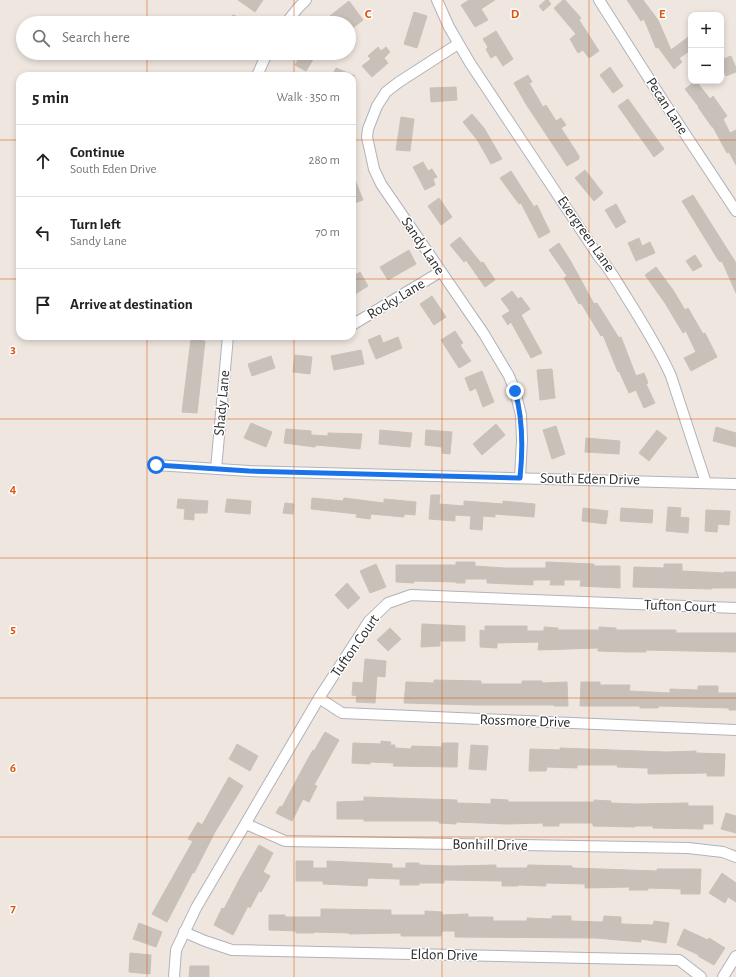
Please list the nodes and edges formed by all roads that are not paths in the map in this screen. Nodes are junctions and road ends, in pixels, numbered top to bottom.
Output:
1 (306, 0) edge
2 (437, 0) edge
3 (598, 0) edge
4 (292, 16) edge
5 (458, 44) junction
6 (264, 60) edge
7 (259, 72) edge
8 (736, 211) edge
9 (440, 272) junction
10 (356, 324) edge
11 (228, 340) edge
12 (156, 465) dead end
13 (216, 469) junction
14 (520, 478) junction
15 (706, 483) junction
16 (736, 484) edge
17 (736, 608) edge
18 (319, 698) junction
19 (736, 730) edge
20 (246, 824) junction
21 (736, 857) edge
22 (184, 932) junction
23 (736, 956) edge
24 (174, 977) edge
25 (701, 977) edge
26 (723, 977) edge

1 - 4 street
2 - 5 street, Evergreen Lane
3 - 8 street, Pecan Lane
5 - 9 street, Sandy Lane
5 - 15 street, Evergreen Lane
6 - 7 street
9 - 10 street, Rocky Lane
9 - 14 street, Sandy Lane
11 - 13 street, Shady Lane
12 - 13 street, South Eden Drive
13 - 14 street, South Eden Drive
14 - 15 street, South Eden Drive
15 - 16 street, South Eden Drive
17 - 18 street, Tufton Court
18 - 19 street, Rossmore Drive
18 - 20 street, Tufton Court
20 - 21 street, Bonhill Drive
20 - 22 street, Tufton Court
22 - 24 street, Tufton Court
22 - 25 street, Eldon Drive
23 - 26 street

